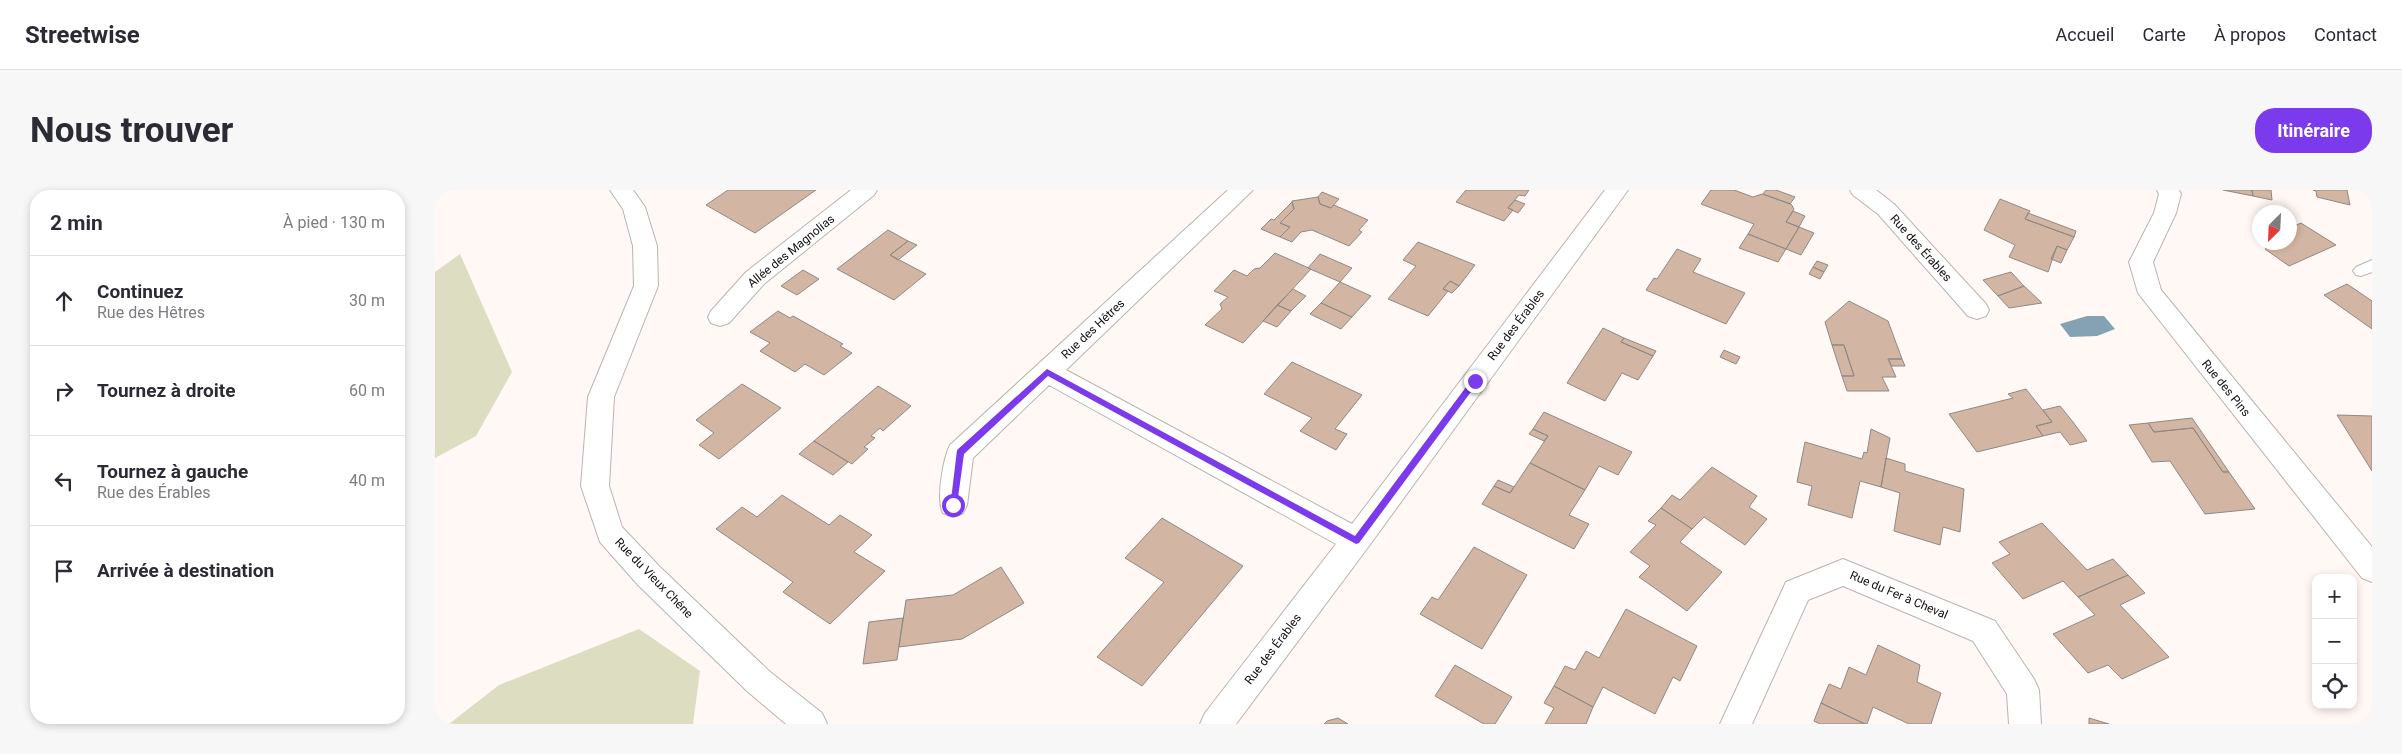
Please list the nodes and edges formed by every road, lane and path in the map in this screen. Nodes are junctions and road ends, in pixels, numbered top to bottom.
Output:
1 (621, 190) edge
2 (866, 190) edge
3 (1242, 190) edge
4 (1617, 190) edge
5 (1861, 190) edge
6 (2168, 190) edge
7 (1977, 310) dead end
8 (720, 317) dead end
9 (1047, 372) junction
10 (953, 505) dead end
11 (1356, 541) junction
12 (2372, 569) edge
13 (811, 724) edge
14 (1217, 724) edge
15 (1736, 724) edge
16 (2025, 724) edge

1 - 13 street, Rue du Vieux Chêne
2 - 8 street, Allée des Magnolias
3 - 9 street, Rue des Hêtres
4 - 11 street, Rue des Érables
5 - 7 street, Rue des Érables
6 - 12 street, Rue des Pins
9 - 10 street, Rue des Hêtres
9 - 11 street
11 - 14 street, Rue des Érables
15 - 16 street, Rue du Fer à Cheval

